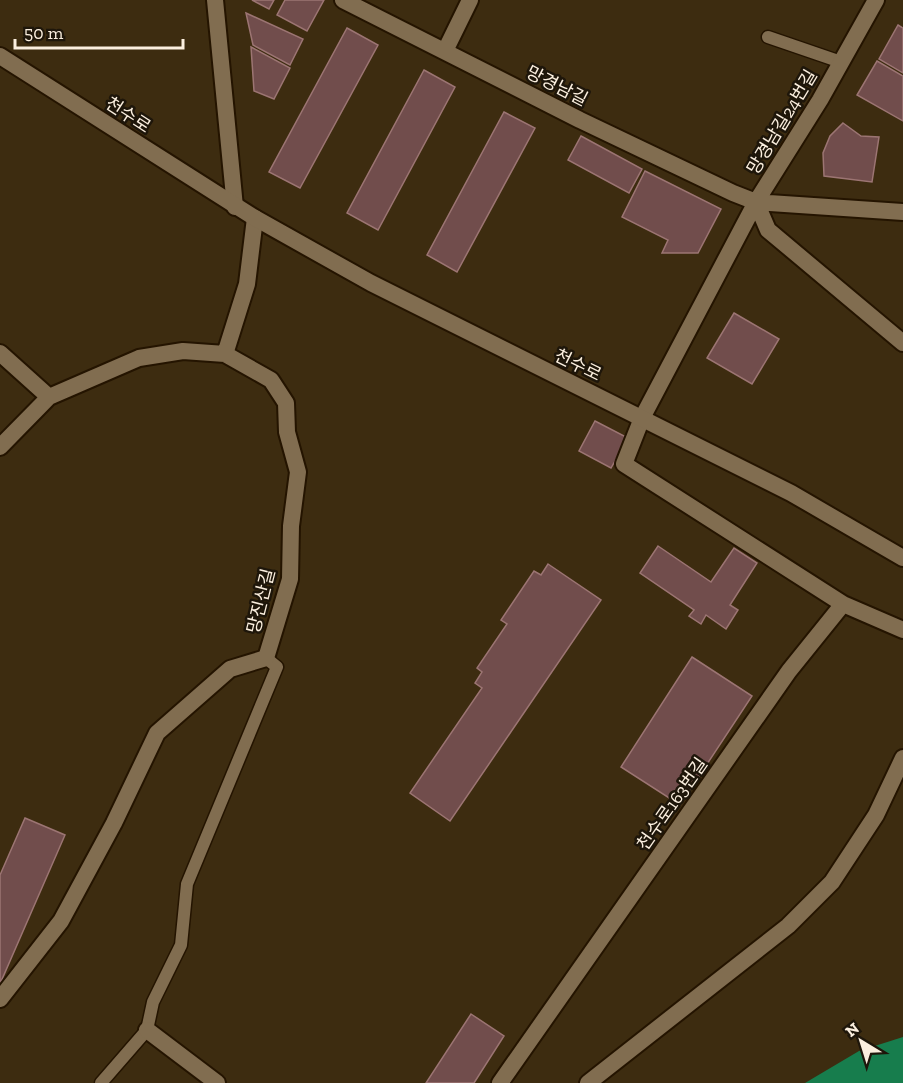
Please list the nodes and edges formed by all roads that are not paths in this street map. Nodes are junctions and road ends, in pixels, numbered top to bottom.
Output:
1 (215, 0) edge
2 (343, 0) edge
3 (470, 0) edge
4 (872, 1) edge
5 (768, 37) dead end
6 (445, 51) junction
7 (0, 56) edge
8 (841, 62) junction
9 (756, 202) junction
10 (235, 207) junction
11 (903, 212) edge
12 (255, 218) junction
13 (903, 343) edge
14 (0, 353) edge
15 (225, 354) junction
16 (49, 397) junction
17 (642, 418) junction
18 (0, 447) edge
19 (903, 558) edge
20 (843, 604) junction
21 (903, 630) edge
22 (266, 658) junction
23 (903, 758) edge
24 (0, 999) edge
25 (147, 1030) junction
26 (101, 1083) edge
27 (217, 1083) edge
28 (500, 1083) edge
29 (588, 1083) edge

1 - 10 street
2 - 6 street, 망경남길
3 - 6 street
4 - 8 street, 망경남길24번길
5 - 8 lane, 망경남길24번길
6 - 9 street, 망경남길
7 - 10 street, 천수로
8 - 9 street, 망경남길24번길
9 - 11 street, 망경남길
9 - 13 street
9 - 17 street
10 - 12 street, 천수로
12 - 15 street
12 - 17 street, 천수로
14 - 16 street
15 - 16 street
15 - 22 street, 망진산길
16 - 18 street
17 - 19 street, 천수로
17 - 20 street
20 - 21 street
20 - 28 street, 천수로163번길
22 - 24 street, 망진산길
22 - 25 lane
23 - 29 street
25 - 26 lane
25 - 27 street

